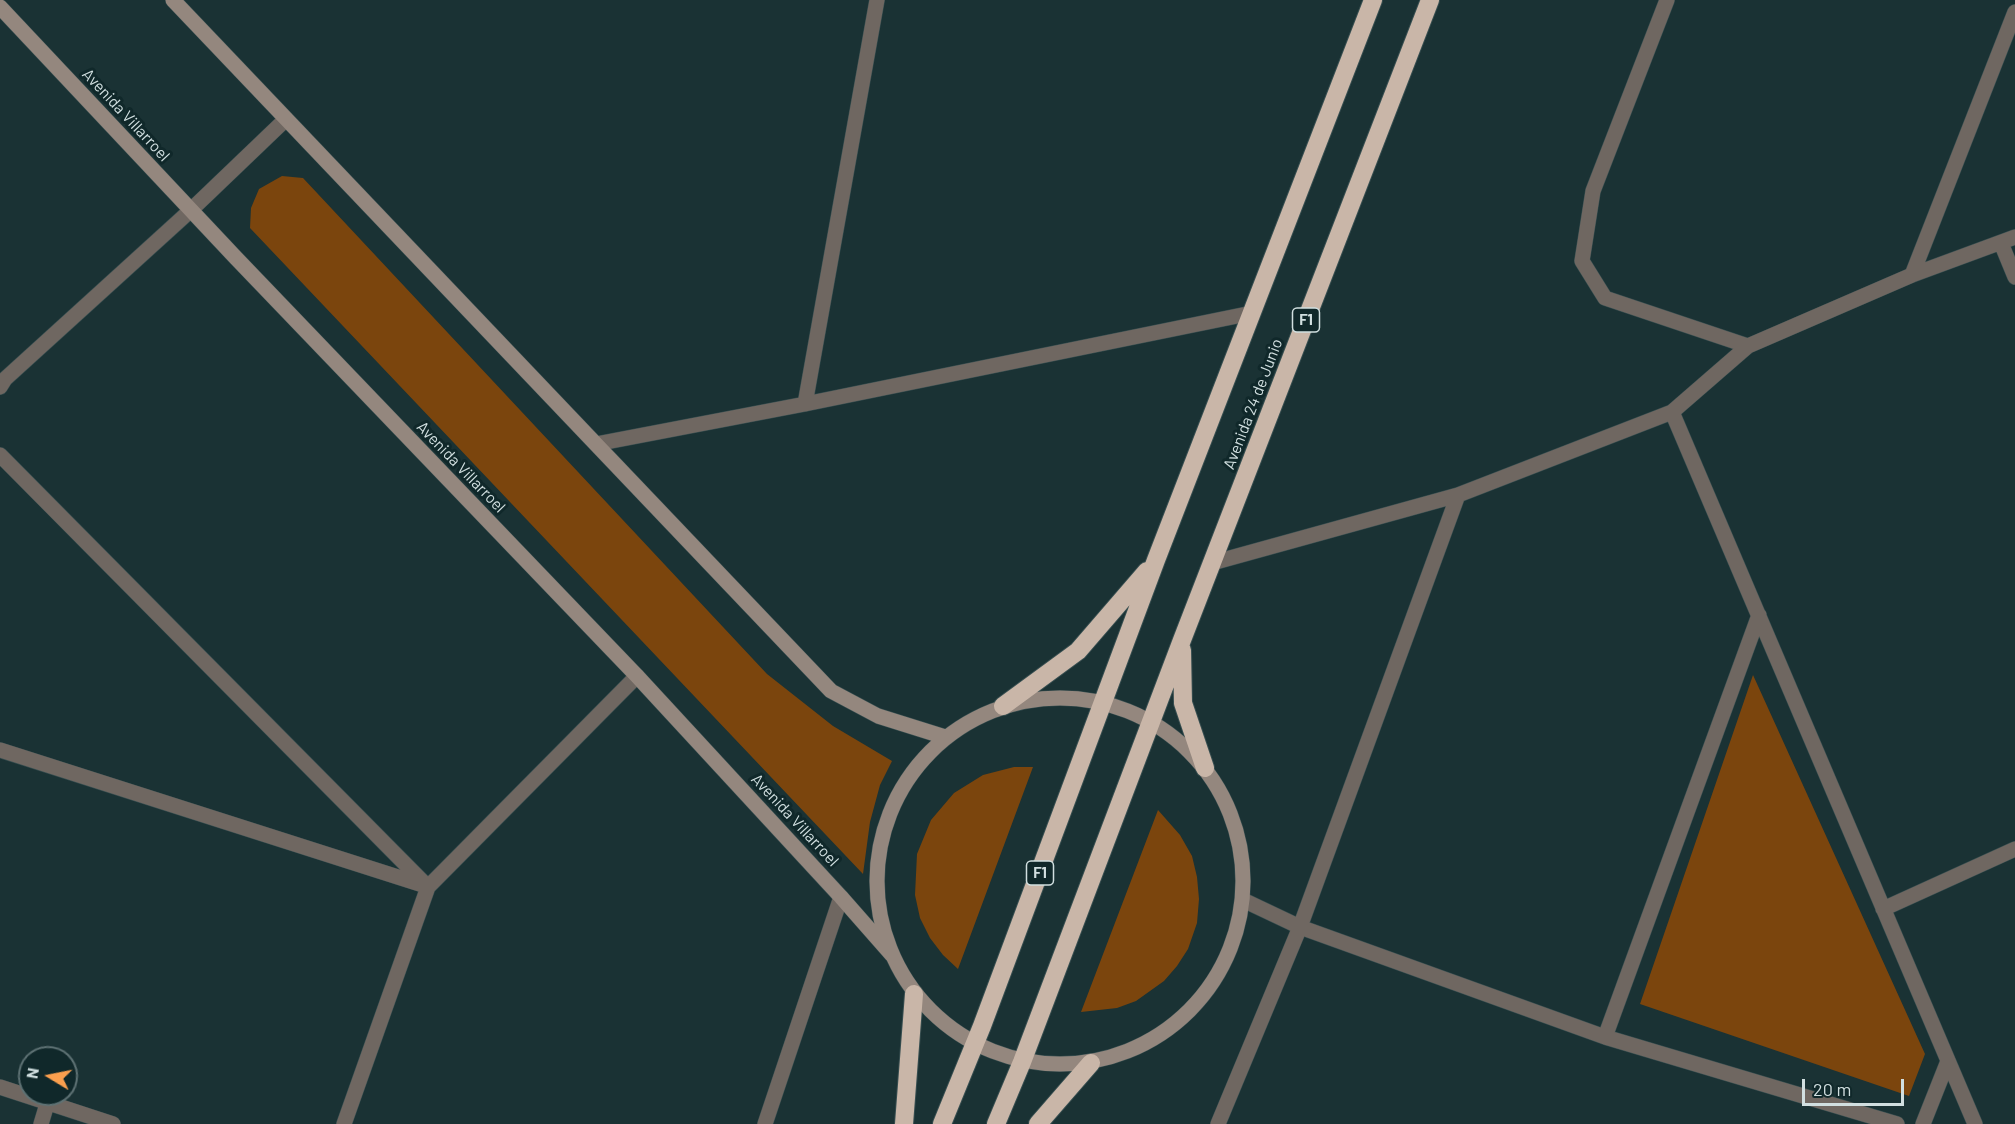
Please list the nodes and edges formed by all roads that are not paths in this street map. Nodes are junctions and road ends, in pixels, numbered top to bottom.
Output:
1 (172, 0) edge
2 (877, 0) edge
3 (1373, 0) edge
4 (1430, 0) edge
5 (1667, 0) edge
6 (0, 7) edge
7 (2015, 12) edge
8 (286, 119) junction
9 (191, 210) junction
10 (2008, 240) edge
11 (1912, 275) junction
12 (2015, 277) edge
13 (1252, 313) junction
14 (1748, 346) junction
15 (0, 387) edge
16 (805, 404) junction
17 (1672, 412) junction
18 (596, 444) junction
19 (0, 455) edge
20 (1458, 495) junction
21 (1156, 560) junction
22 (1212, 563) junction
23 (1759, 615) junction
24 (1182, 640) junction
25 (637, 676) junction
26 (1104, 702) junction
27 (1003, 706) junction
28 (1152, 722) junction
29 (945, 737) junction
30 (0, 750) edge
31 (1205, 768) junction
32 (2015, 849) edge
33 (428, 887) junction
34 (842, 897) junction
35 (1243, 900) junction
36 (1883, 909) junction
37 (1300, 927) junction
38 (892, 955) junction
39 (914, 994) junction
40 (1605, 1037) junction
41 (975, 1044) junction
42 (1948, 1061) junction
43 (1022, 1062) junction
44 (1091, 1063) junction
45 (0, 1087) edge
46 (18, 1094) edge
47 (46, 1106) edge
48 (54, 1106) edge
49 (41, 1124) edge
50 (113, 1124) edge
51 (344, 1124) edge
52 (765, 1124) edge
53 (904, 1124) edge
54 (942, 1124) edge
55 (996, 1124) edge
56 (1038, 1124) edge
57 (1218, 1124) edge
58 (1897, 1124) edge
59 (1923, 1124) edge
60 (1975, 1124) edge

1 - 8 main road
2 - 16 street
3 - 13 highway, Avenida 24 de Junio / F1
4 - 22 highway, Avenida 24 de Junio / F1
5 - 14 street
6 - 9 main road, Avenida Villarroel
7 - 11 street
8 - 9 street
8 - 18 main road
9 - 15 street
9 - 25 main road, Avenida Villarroel
10 - 11 street
10 - 12 street
11 - 14 street
13 - 16 street
13 - 21 highway, Avenida 24 de Junio / F1
14 - 17 street
16 - 18 street
17 - 20 street
17 - 23 street
18 - 29 main road
19 - 33 street
20 - 22 street
20 - 37 street
21 - 26 highway, Avenida 24 de Junio / F1
21 - 27 highway
22 - 24 highway, Avenida 24 de Junio / F1
23 - 36 street
23 - 40 street
24 - 28 highway, Avenida 24 de Junio / F1
24 - 31 highway
25 - 33 street
25 - 34 main road, Avenida Villarroel
26 - 27 main road
26 - 28 main road
26 - 41 highway, F1
27 - 29 main road
28 - 31 main road
28 - 43 highway, F1
29 - 38 main road
30 - 33 street
31 - 35 main road
32 - 36 street
33 - 51 street
34 - 38 main road, Avenida Villarroel
34 - 52 street
35 - 37 street
35 - 44 main road
36 - 42 street
37 - 40 street
37 - 57 street
38 - 39 main road
39 - 41 main road
39 - 53 highway
40 - 58 street
41 - 43 main road
41 - 54 highway, F1
42 - 59 street
42 - 60 street
43 - 44 main road
43 - 55 highway, F1
44 - 56 highway
45 - 46 street
47 - 49 street
48 - 50 street

